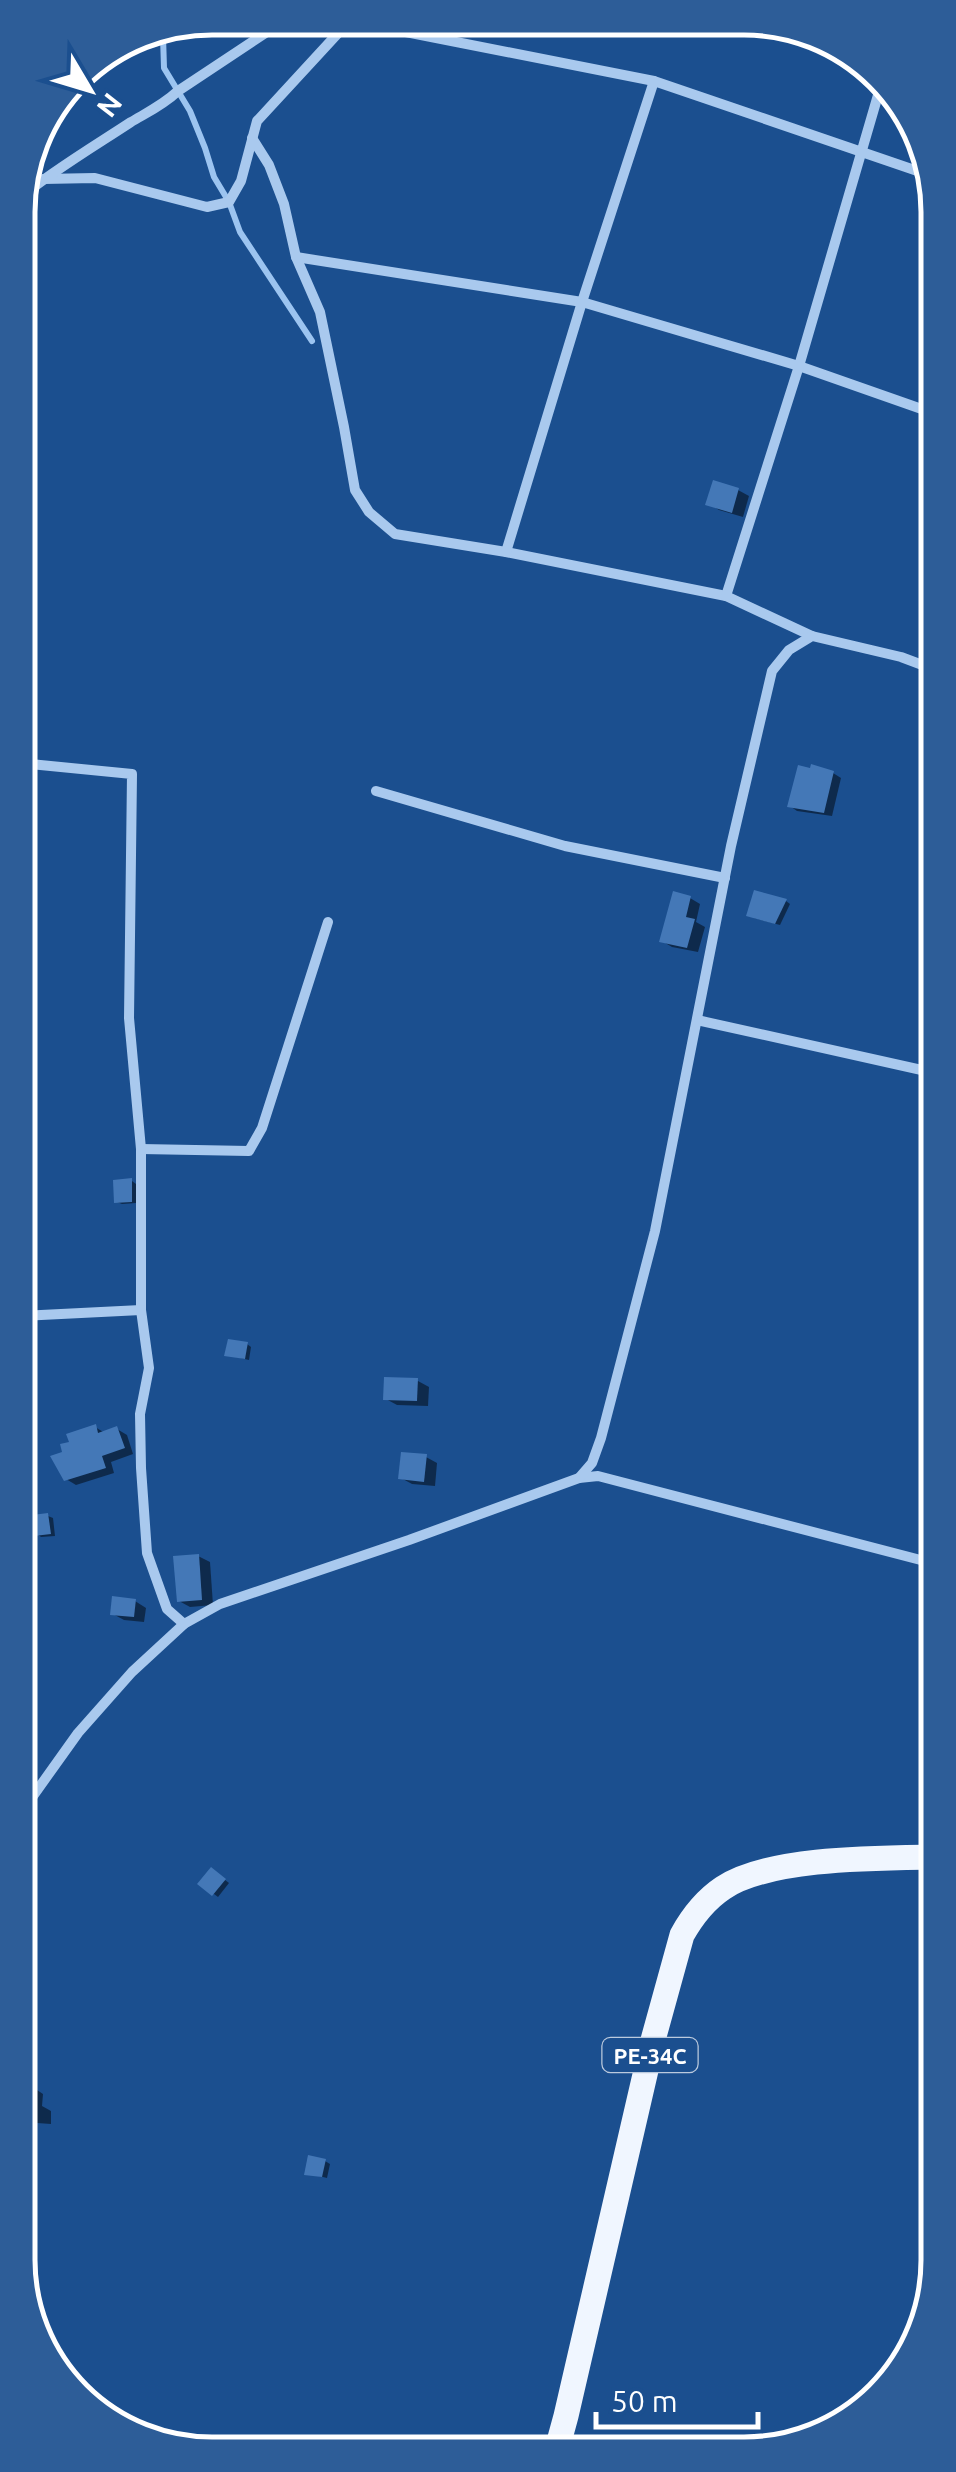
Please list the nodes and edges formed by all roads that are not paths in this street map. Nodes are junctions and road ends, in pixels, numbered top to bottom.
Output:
1 (262, 35) edge
2 (337, 35) edge
3 (427, 35) edge
4 (654, 80) junction
5 (877, 97) edge
6 (252, 138) junction
7 (860, 154) junction
8 (916, 171) edge
9 (43, 179) junction
10 (37, 184) edge
11 (296, 258) junction
12 (582, 302) junction
13 (799, 366) junction
14 (921, 408) edge
15 (506, 552) junction
16 (726, 596) junction
17 (812, 636) junction
18 (921, 664) edge
19 (35, 764) edge
20 (376, 791) dead end
21 (725, 878) junction
22 (328, 922) dead end
23 (698, 1020) junction
24 (921, 1070) edge
25 (140, 1149) junction
26 (141, 1310) junction
27 (35, 1315) edge
28 (579, 1478) junction
29 (921, 1560) edge
30 (184, 1624) junction
31 (35, 1792) edge
32 (921, 1858) edge
33 (560, 2437) edge

1 - 9 street
2 - 6 street
3 - 4 street
4 - 7 street
4 - 12 street
5 - 7 street
6 - 9 street
6 - 11 street
7 - 8 street
7 - 13 street
9 - 10 street
11 - 12 street
11 - 15 street
12 - 13 street
12 - 15 street
13 - 14 street
13 - 16 street
15 - 16 street
16 - 17 street
17 - 18 street
17 - 21 street
19 - 25 street
20 - 21 street
21 - 23 street
22 - 25 street
23 - 24 street
23 - 28 street
25 - 26 street
26 - 27 street
26 - 30 street
28 - 29 street
28 - 30 street
30 - 31 street
32 - 33 main road, PE-34C

